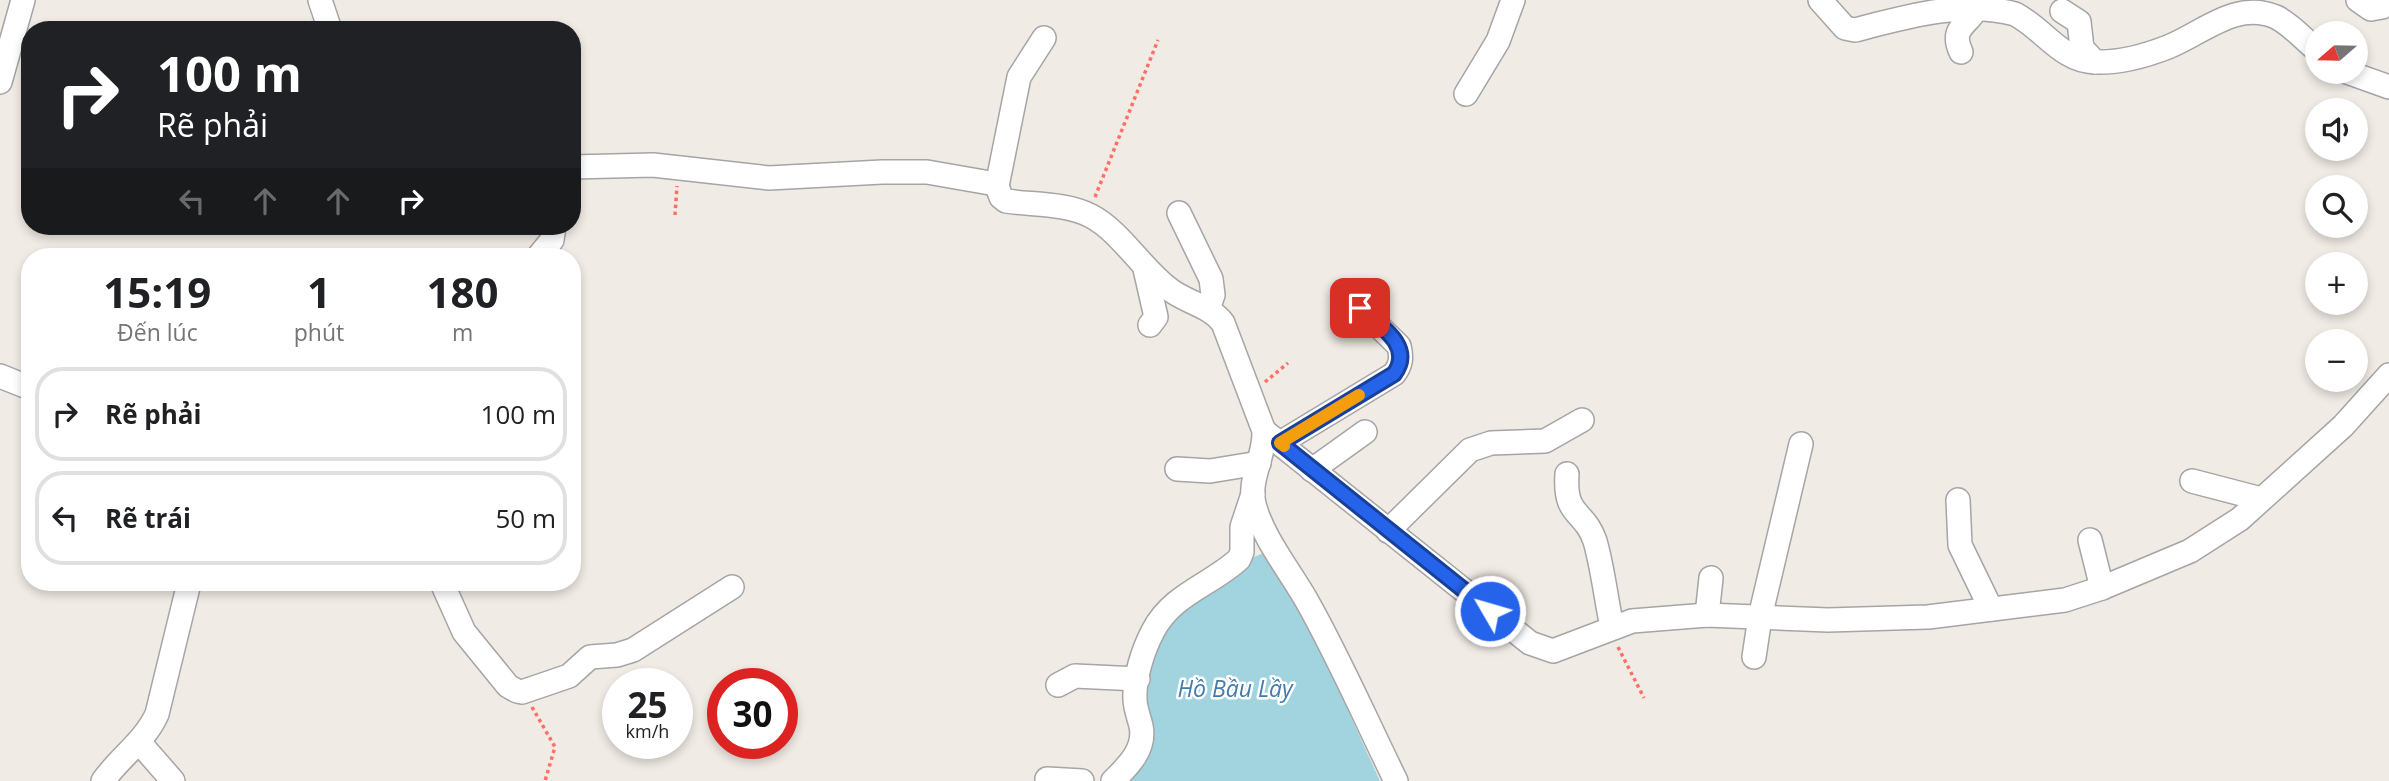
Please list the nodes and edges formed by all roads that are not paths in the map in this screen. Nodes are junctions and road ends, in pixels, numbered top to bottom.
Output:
1 (23, 0) edge
2 (320, 0) edge
3 (1513, 0) edge
4 (1820, 0) edge
5 (2358, 0) edge
6 (2389, 0) edge
7 (1977, 3) edge
8 (2237, 6) edge
9 (1836, 10) edge
10 (2062, 11) dead end
11 (327, 21) edge
12 (1044, 38) dead end
13 (2305, 39) edge
14 (1961, 52) dead end
15 (2095, 62) junction
16 (1, 76) edge
17 (2368, 80) edge
18 (2389, 87) edge
19 (1466, 94) dead end
20 (581, 167) edge
21 (998, 186) junction
22 (1179, 213) dead end
23 (1145, 269) junction
24 (1360, 308) dead end
25 (1208, 309) junction
26 (1150, 325) dead end
27 (2389, 374) edge
28 (0, 376) edge
29 (21, 384) edge
30 (1582, 420) dead end
31 (1364, 432) dead end
32 (1272, 437) junction
33 (1801, 444) dead end
34 (1259, 463) junction
35 (1177, 469) dead end
36 (1312, 470) junction
37 (1567, 474) dead end
38 (2192, 481) dead end
39 (1253, 495) junction
40 (2261, 499) junction
41 (1958, 500) dead end
42 (1388, 531) junction
43 (2090, 540) dead end
44 (1711, 578) dead end
45 (732, 587) dead end
46 (2102, 588) junction
47 (187, 591) edge
48 (446, 591) edge
49 (1991, 609) junction
50 (1707, 615) junction
51 (1760, 617) junction
52 (1612, 627) junction
53 (1754, 657) dead end
54 (1138, 679) junction
55 (1058, 685) dead end
56 (139, 742) junction
57 (170, 779) edge
58 (1047, 779) edge
59 (103, 781) edge
60 (1082, 781) edge
61 (1113, 781) edge
62 (1396, 781) edge

1 - 16 street
2 - 11 street
3 - 19 street
4 - 9 street
5 - 6 street
7 - 9 street
7 - 14 street
7 - 15 street
8 - 13 street
8 - 15 street
10 - 15 street
12 - 21 street
17 - 18 street
20 - 21 street
21 - 23 street
22 - 25 street
23 - 25 street
23 - 26 street
24 - 32 street
25 - 32 street
27 - 40 street
28 - 29 street
30 - 42 street
31 - 36 street
32 - 34 street
32 - 36 street
33 - 51 street
34 - 35 street
34 - 39 street
36 - 42 street
37 - 52 street
38 - 40 street
39 - 54 street
39 - 62 street
40 - 46 street
41 - 49 street
42 - 52 street
43 - 46 street
44 - 50 street
45 - 48 street
46 - 49 street
47 - 56 street
49 - 51 street
50 - 51 street
50 - 52 street
51 - 53 street
54 - 55 street
54 - 61 street
56 - 57 street
56 - 59 street
58 - 60 street

